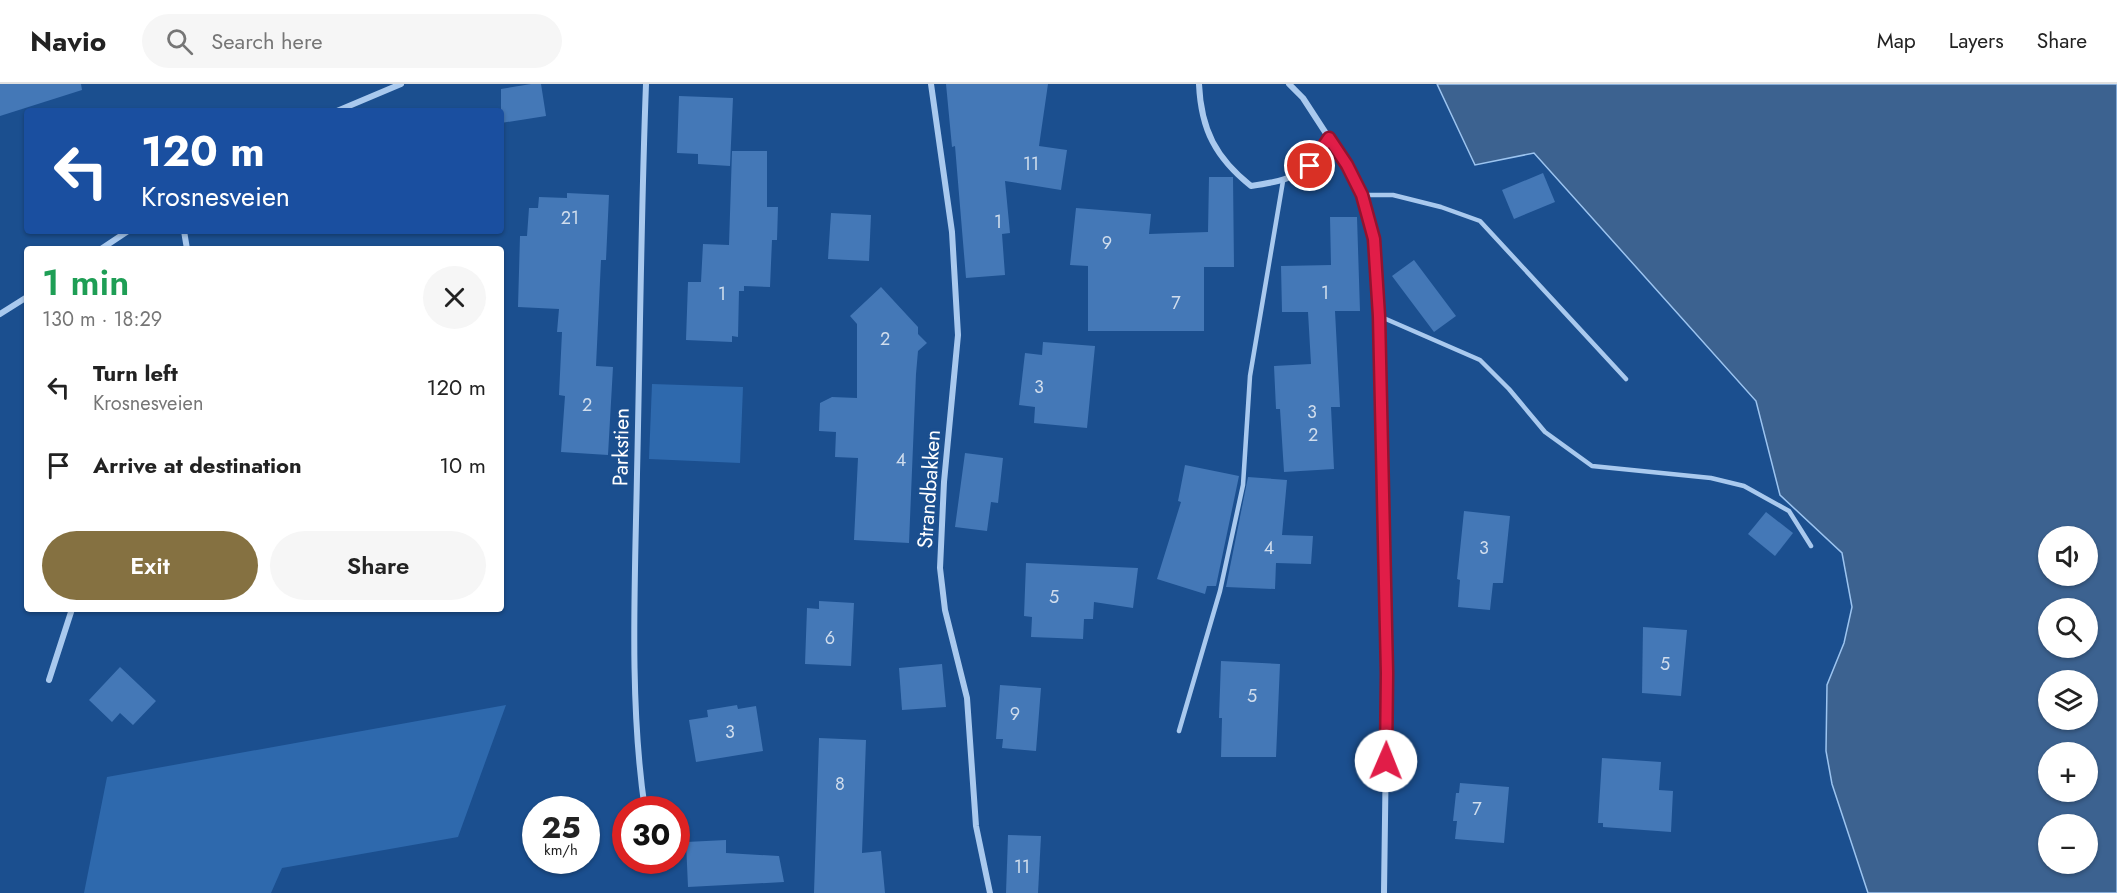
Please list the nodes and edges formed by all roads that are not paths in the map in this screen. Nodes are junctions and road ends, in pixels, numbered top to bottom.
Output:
1 (401, 84) edge
2 (646, 84) edge
3 (931, 84) edge
4 (1199, 84) edge
5 (1289, 84) edge
6 (344, 108) edge
7 (1329, 138) junction
8 (1283, 181) junction
9 (1362, 195) junction
10 (124, 234) edge
11 (106, 246) edge
12 (24, 299) edge
13 (0, 314) edge
14 (1379, 316) junction
15 (1626, 379) dead end
16 (1810, 546) dead end
17 (71, 612) edge
18 (49, 680) dead end
19 (1179, 731) dead end
20 (644, 796) edge
21 (990, 893) edge
22 (1384, 893) edge

1 - 6 street
2 - 20 street, Parkstien
3 - 21 street, Strandbakken
4 - 8 street
5 - 7 street
7 - 8 street
7 - 9 street
8 - 19 lane
9 - 14 street
9 - 15 lane
10 - 11 street
12 - 13 street
14 - 16 lane
14 - 22 street
17 - 18 street

